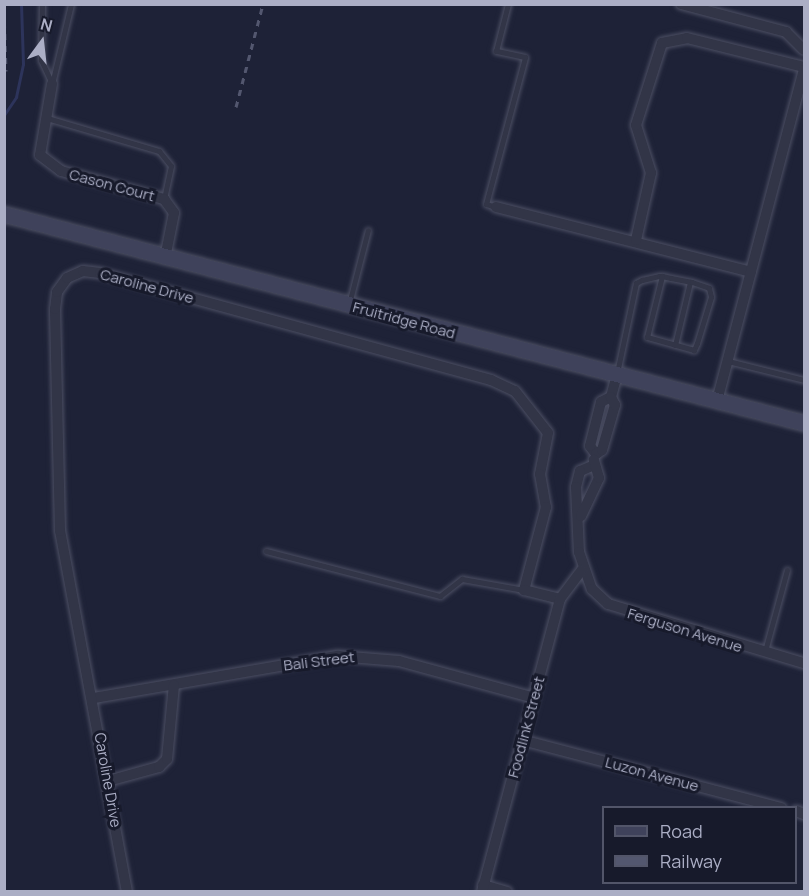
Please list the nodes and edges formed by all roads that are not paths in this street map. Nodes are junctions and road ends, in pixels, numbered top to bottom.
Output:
1 (42, 4) edge
2 (71, 4) edge
3 (508, 4) edge
4 (681, 4) edge
5 (804, 50) edge
6 (804, 69) edge
7 (52, 84) junction
8 (45, 118) junction
9 (164, 199) junction
10 (496, 207) joint
11 (4, 214) edge
12 (368, 230) dead end
13 (636, 240) junction
14 (165, 258) junction
15 (751, 272) junction
16 (662, 276) junction
17 (690, 282) junction
18 (349, 305) junction
19 (675, 345) junction
20 (728, 361) junction
21 (617, 375) junction
22 (804, 380) edge
23 (717, 401) junction
24 (804, 423) edge
25 (592, 466) junction
26 (581, 516) junction
27 (266, 551) dead end
28 (582, 570) junction
29 (787, 570) dead end
30 (524, 590) junction
31 (560, 599) junction
32 (765, 653) junction
33 (804, 663) edge
34 (174, 685) junction
35 (94, 698) junction
36 (534, 698) junction
37 (522, 740) junction
38 (108, 781) junction
39 (777, 806) edge
40 (483, 888) edge
41 (127, 891) edge
42 (507, 891) edge

1 - 7 lane
2 - 7 lane
3 - 10 lane
4 - 5 street
6 - 13 street
6 - 15 street
7 - 8 street, Cason Court
8 - 9 street, Cason Court
8 - 9 lane
9 - 14 street, Cason Court
10 - 13 street
11 - 14 main road, Fruitridge Road
12 - 18 lane
13 - 15 street
14 - 18 main road, Fruitridge Road
15 - 20 street
16 - 17 lane
16 - 19 lane
16 - 21 lane
17 - 19 lane
17 - 19 lane
18 - 21 main road, Fruitridge Road
20 - 22 lane
20 - 23 street
21 - 23 main road, Fruitridge Road
21 - 25 street
23 - 24 main road, Fruitridge Road
25 - 26 street
25 - 26 street
26 - 28 street
27 - 30 lane
28 - 31 street, Foodlink Street
28 - 32 street, Ferguson Avenue
29 - 32 lane
30 - 31 street
30 - 35 street, Caroline Drive
31 - 36 street, Foodlink Street
32 - 33 street, Ferguson Avenue
34 - 35 street, Bali Street
34 - 36 street, Bali Street
34 - 38 street
35 - 38 street, Caroline Drive
36 - 37 street, Foodlink Street
37 - 39 street, Luzon Avenue
37 - 40 street, Foodlink Street
38 - 41 street, Caroline Drive
40 - 42 street

